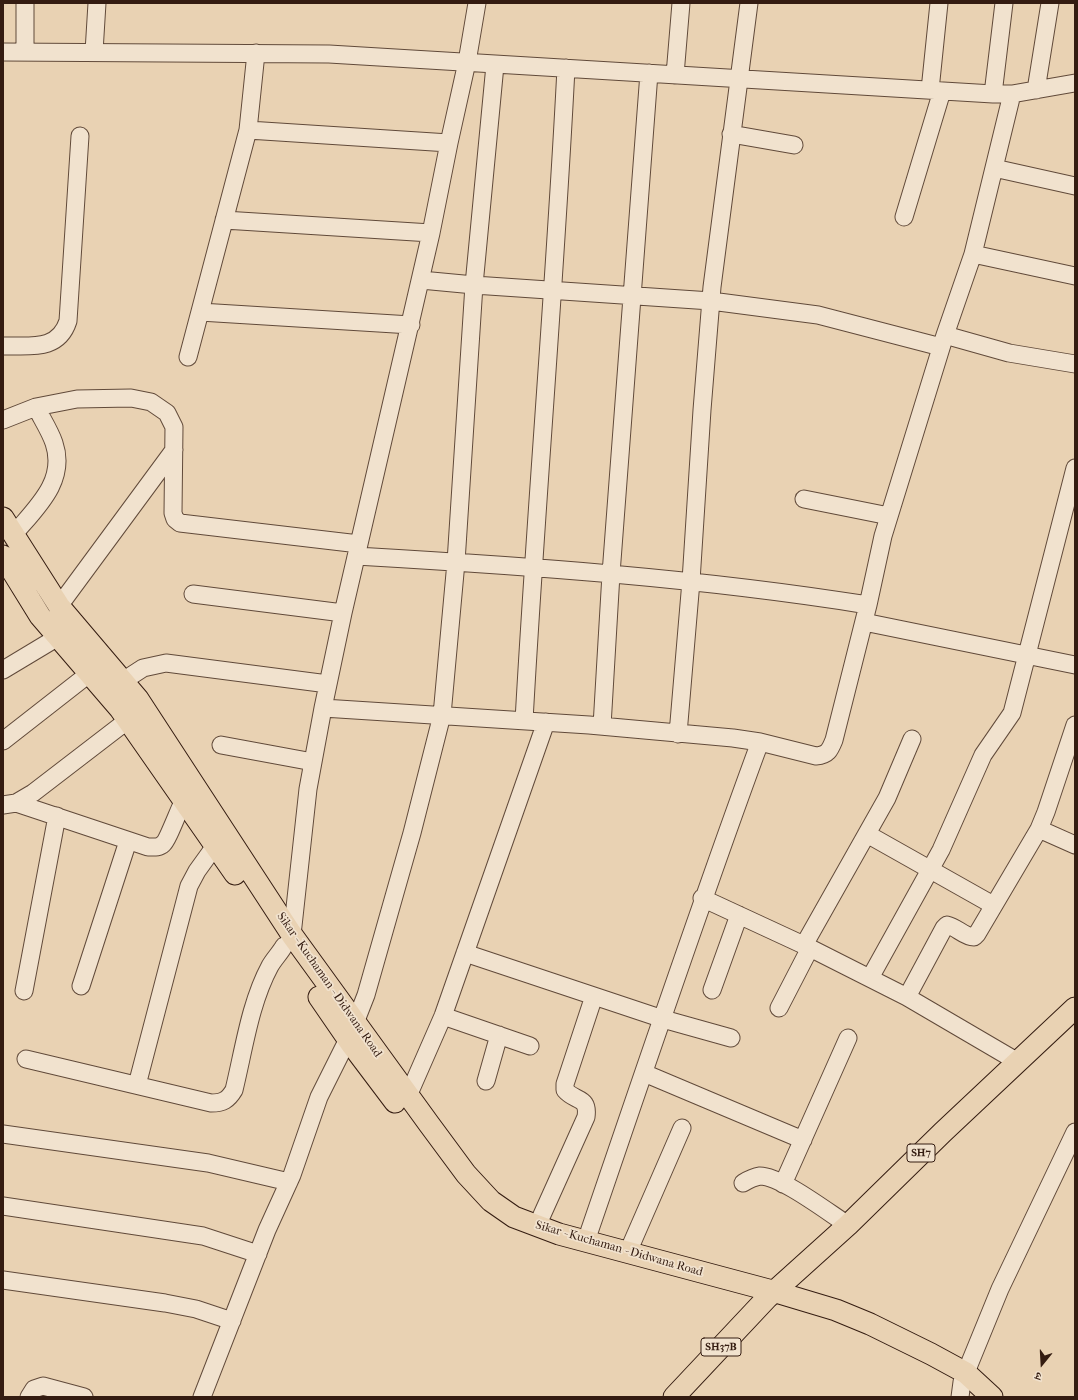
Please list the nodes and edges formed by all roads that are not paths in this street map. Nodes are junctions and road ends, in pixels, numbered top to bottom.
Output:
1 (25, 3) edge
2 (98, 3) edge
3 (476, 3) edge
4 (681, 3) edge
5 (749, 3) edge
6 (939, 3) edge
7 (1004, 3) edge
8 (1050, 3) edge
9 (3, 52) edge
10 (25, 52) junction
11 (94, 52) junction
12 (256, 53) junction
13 (467, 62) junction
14 (495, 65) junction
15 (566, 68) junction
16 (649, 73) junction
17 (675, 74) junction
18 (738, 78) junction
19 (1075, 83) edge
20 (936, 90) junction
21 (1036, 90) junction
22 (993, 94) junction
23 (1012, 94) junction
24 (248, 130) junction
25 (731, 134) junction
26 (80, 136) dead end
27 (448, 143) junction
28 (794, 145) dead end
29 (994, 168) junction
30 (1075, 186) edge
31 (904, 217) dead end
32 (224, 220) junction
33 (432, 233) junction
34 (973, 254) junction
35 (1075, 276) edge
36 (421, 280) junction
37 (474, 285) junction
38 (553, 289) junction
39 (632, 294) junction
40 (711, 301) junction
41 (200, 312) junction
42 (411, 325) junction
43 (943, 341) junction
44 (3, 346) edge
45 (188, 356) dead end
46 (1075, 364) edge
47 (36, 407) junction
48 (3, 420) edge
49 (174, 450) junction
50 (1075, 468) edge
51 (804, 499) dead end
52 (889, 516) junction
53 (8, 526) edge
54 (358, 550) junction
55 (3, 556) edge
56 (456, 562) junction
57 (532, 568) junction
58 (611, 574) junction
59 (691, 581) junction
60 (194, 594) dead end
61 (868, 605) junction
62 (59, 606) junction
63 (343, 613) junction
64 (864, 622) junction
65 (58, 636) junction
66 (1027, 654) junction
67 (1075, 665) edge
68 (3, 670) edge
69 (90, 674) junction
70 (123, 681) junction
71 (328, 684) junction
72 (323, 708) junction
73 (442, 715) junction
74 (128, 720) junction
75 (524, 720) junction
76 (546, 722) junction
77 (1075, 725) edge
78 (602, 726) junction
79 (678, 734) junction
80 (912, 739) dead end
81 (3, 741) edge
82 (760, 742) junction
83 (221, 745) dead end
84 (313, 762) junction
85 (184, 800) junction
86 (9, 804) edge
87 (57, 816) junction
88 (1039, 829) junction
89 (867, 834) junction
90 (128, 840) junction
91 (1075, 845) edge
92 (215, 846) junction
93 (931, 870) junction
94 (702, 898) junction
95 (993, 905) junction
96 (739, 915) junction
97 (288, 941) junction
98 (807, 947) junction
99 (465, 953) junction
100 (870, 978) junction
101 (81, 986) dead end
102 (24, 990) dead end
103 (712, 990) dead end
104 (594, 996) junction
105 (907, 997) junction
106 (779, 1008) dead end
107 (1075, 1008) edge
108 (443, 1016) junction
109 (663, 1020) junction
110 (351, 1031) junction
111 (499, 1035) junction
112 (731, 1038) dead end
113 (848, 1038) dead end
114 (530, 1046) dead end
115 (26, 1059) dead end
116 (1018, 1062) junction
117 (644, 1073) junction
118 (486, 1081) dead end
119 (137, 1085) junction
120 (408, 1096) junction
121 (682, 1128) dead end
122 (1075, 1132) edge
123 (3, 1134) edge
124 (803, 1140) junction
125 (289, 1182) junction
126 (743, 1183) dead end
127 (783, 1184) junction
128 (3, 1206) edge
129 (848, 1225) junction
130 (538, 1226) junction
131 (586, 1241) junction
132 (628, 1252) junction
133 (258, 1254) junction
134 (3, 1280) edge
135 (772, 1295) junction
136 (232, 1321) junction
137 (962, 1384) edge
138 (990, 1395) edge
139 (29, 1397) edge
140 (84, 1397) edge
141 (202, 1397) edge
142 (674, 1397) edge

1 - 10 street
2 - 11 street
3 - 13 street
4 - 17 street
5 - 18 street
6 - 20 street
7 - 22 street
8 - 21 street
9 - 10 street
10 - 11 street
11 - 12 street
12 - 13 street
12 - 24 street
13 - 14 street
13 - 27 street
14 - 15 street
14 - 37 street
15 - 16 street
15 - 38 street
16 - 17 street
16 - 39 street
17 - 18 street
18 - 20 street
18 - 25 street
19 - 21 street
20 - 22 street
20 - 31 street
21 - 23 street
22 - 23 street
23 - 29 street
24 - 27 street
24 - 32 street
25 - 28 street
25 - 40 street
26 - 44 street
27 - 33 street
29 - 30 street
29 - 34 street
32 - 33 street
32 - 41 street
33 - 36 street
34 - 35 street
34 - 43 street
36 - 37 street
36 - 42 street
37 - 38 street
37 - 56 street
38 - 39 street
38 - 57 street
39 - 40 street
39 - 58 street
40 - 43 street
40 - 59 street
41 - 42 street
41 - 45 street
42 - 54 street
43 - 46 street
43 - 52 street
47 - 48 street
47 - 49 street
47 - 53 street
49 - 54 street
49 - 62 street
50 - 66 street
51 - 52 street
52 - 61 street
53 - 62 main road, Sikar - Kuchaman - Didwana Road
54 - 56 street
54 - 63 street
55 - 65 main road, Sikar - Kuchaman - Didwana Road
56 - 57 street
56 - 73 street
57 - 58 street
57 - 75 street
58 - 59 street
58 - 78 street
59 - 61 street
59 - 79 street
60 - 63 street
61 - 64 street
62 - 70 main road, Sikar - Kuchaman - Didwana Road
63 - 71 street
64 - 66 street
64 - 82 street
65 - 68 street
65 - 69 main road, Sikar - Kuchaman - Didwana Road
66 - 67 street
66 - 93 street
69 - 74 main road, Sikar - Kuchaman - Didwana Road
69 - 81 street
70 - 71 street
70 - 97 main road, Sikar - Kuchaman - Didwana Road
71 - 72 street
72 - 73 street
72 - 84 street
73 - 75 street
73 - 110 street
74 - 85 main road, Sikar - Kuchaman - Didwana Road
74 - 86 street
75 - 76 street
76 - 78 street
76 - 99 street
77 - 88 street
78 - 79 street
79 - 82 street
80 - 89 street
82 - 94 street
83 - 84 street
84 - 97 street
85 - 90 street
85 - 92 main road, Sikar - Kuchaman - Didwana Road
86 - 87 street
87 - 90 street
87 - 102 street
88 - 91 street
88 - 95 street
89 - 93 street
89 - 98 street
90 - 101 street
92 - 97 main road, Sikar - Kuchaman - Didwana Road
92 - 119 street
93 - 95 street
93 - 100 street
94 - 96 street
94 - 109 street
95 - 105 street
96 - 98 street
96 - 103 street
97 - 110 main road, Sikar - Kuchaman - Didwana Road
97 - 119 street
98 - 100 street
98 - 106 street
99 - 104 street
99 - 108 street
100 - 105 street
104 - 109 street
104 - 130 street
105 - 116 street
107 - 116 main road, SH7
108 - 111 street
108 - 120 street
109 - 112 street
109 - 117 street
110 - 120 main road, Sikar - Kuchaman - Didwana Road
110 - 125 street
110 - 135 main road, Sikar - Kuchaman - Didwana Road
111 - 114 street
111 - 118 street
113 - 124 street
115 - 119 street
116 - 129 main road, SH7
117 - 124 street
117 - 131 street
120 - 130 main road, Sikar - Kuchaman - Didwana Road
121 - 132 street
122 - 137 street
123 - 125 street
124 - 127 street
125 - 133 street
126 - 127 street
127 - 129 street
128 - 133 street
129 - 135 main road, SH7
130 - 131 main road, Sikar - Kuchaman - Didwana Road
131 - 132 main road, Sikar - Kuchaman - Didwana Road
132 - 135 main road, Sikar - Kuchaman - Didwana Road
133 - 136 street
134 - 136 street
135 - 137 main road
135 - 142 main road, SH37B
136 - 141 street
137 - 138 main road
139 - 140 street

